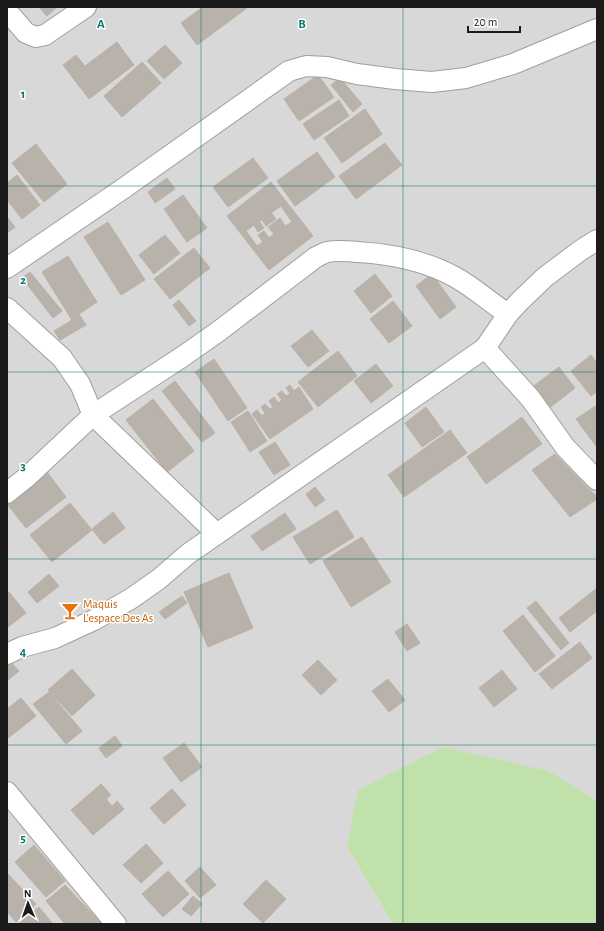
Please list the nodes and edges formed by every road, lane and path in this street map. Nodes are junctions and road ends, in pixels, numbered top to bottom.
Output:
1 (86, 7) edge
2 (7, 11) edge
3 (597, 29) edge
4 (597, 240) edge
5 (7, 268) edge
6 (7, 308) edge
7 (508, 314) junction
8 (485, 348) junction
9 (93, 415) junction
10 (597, 480) edge
11 (7, 493) edge
12 (217, 534) junction
13 (7, 654) edge
14 (7, 792) edge
15 (116, 924) edge

1 - 2 street
3 - 5 street
4 - 7 street
6 - 9 street
7 - 8 street
7 - 9 street
8 - 10 street
8 - 12 street
9 - 11 street
9 - 12 street
12 - 13 street
14 - 15 street

